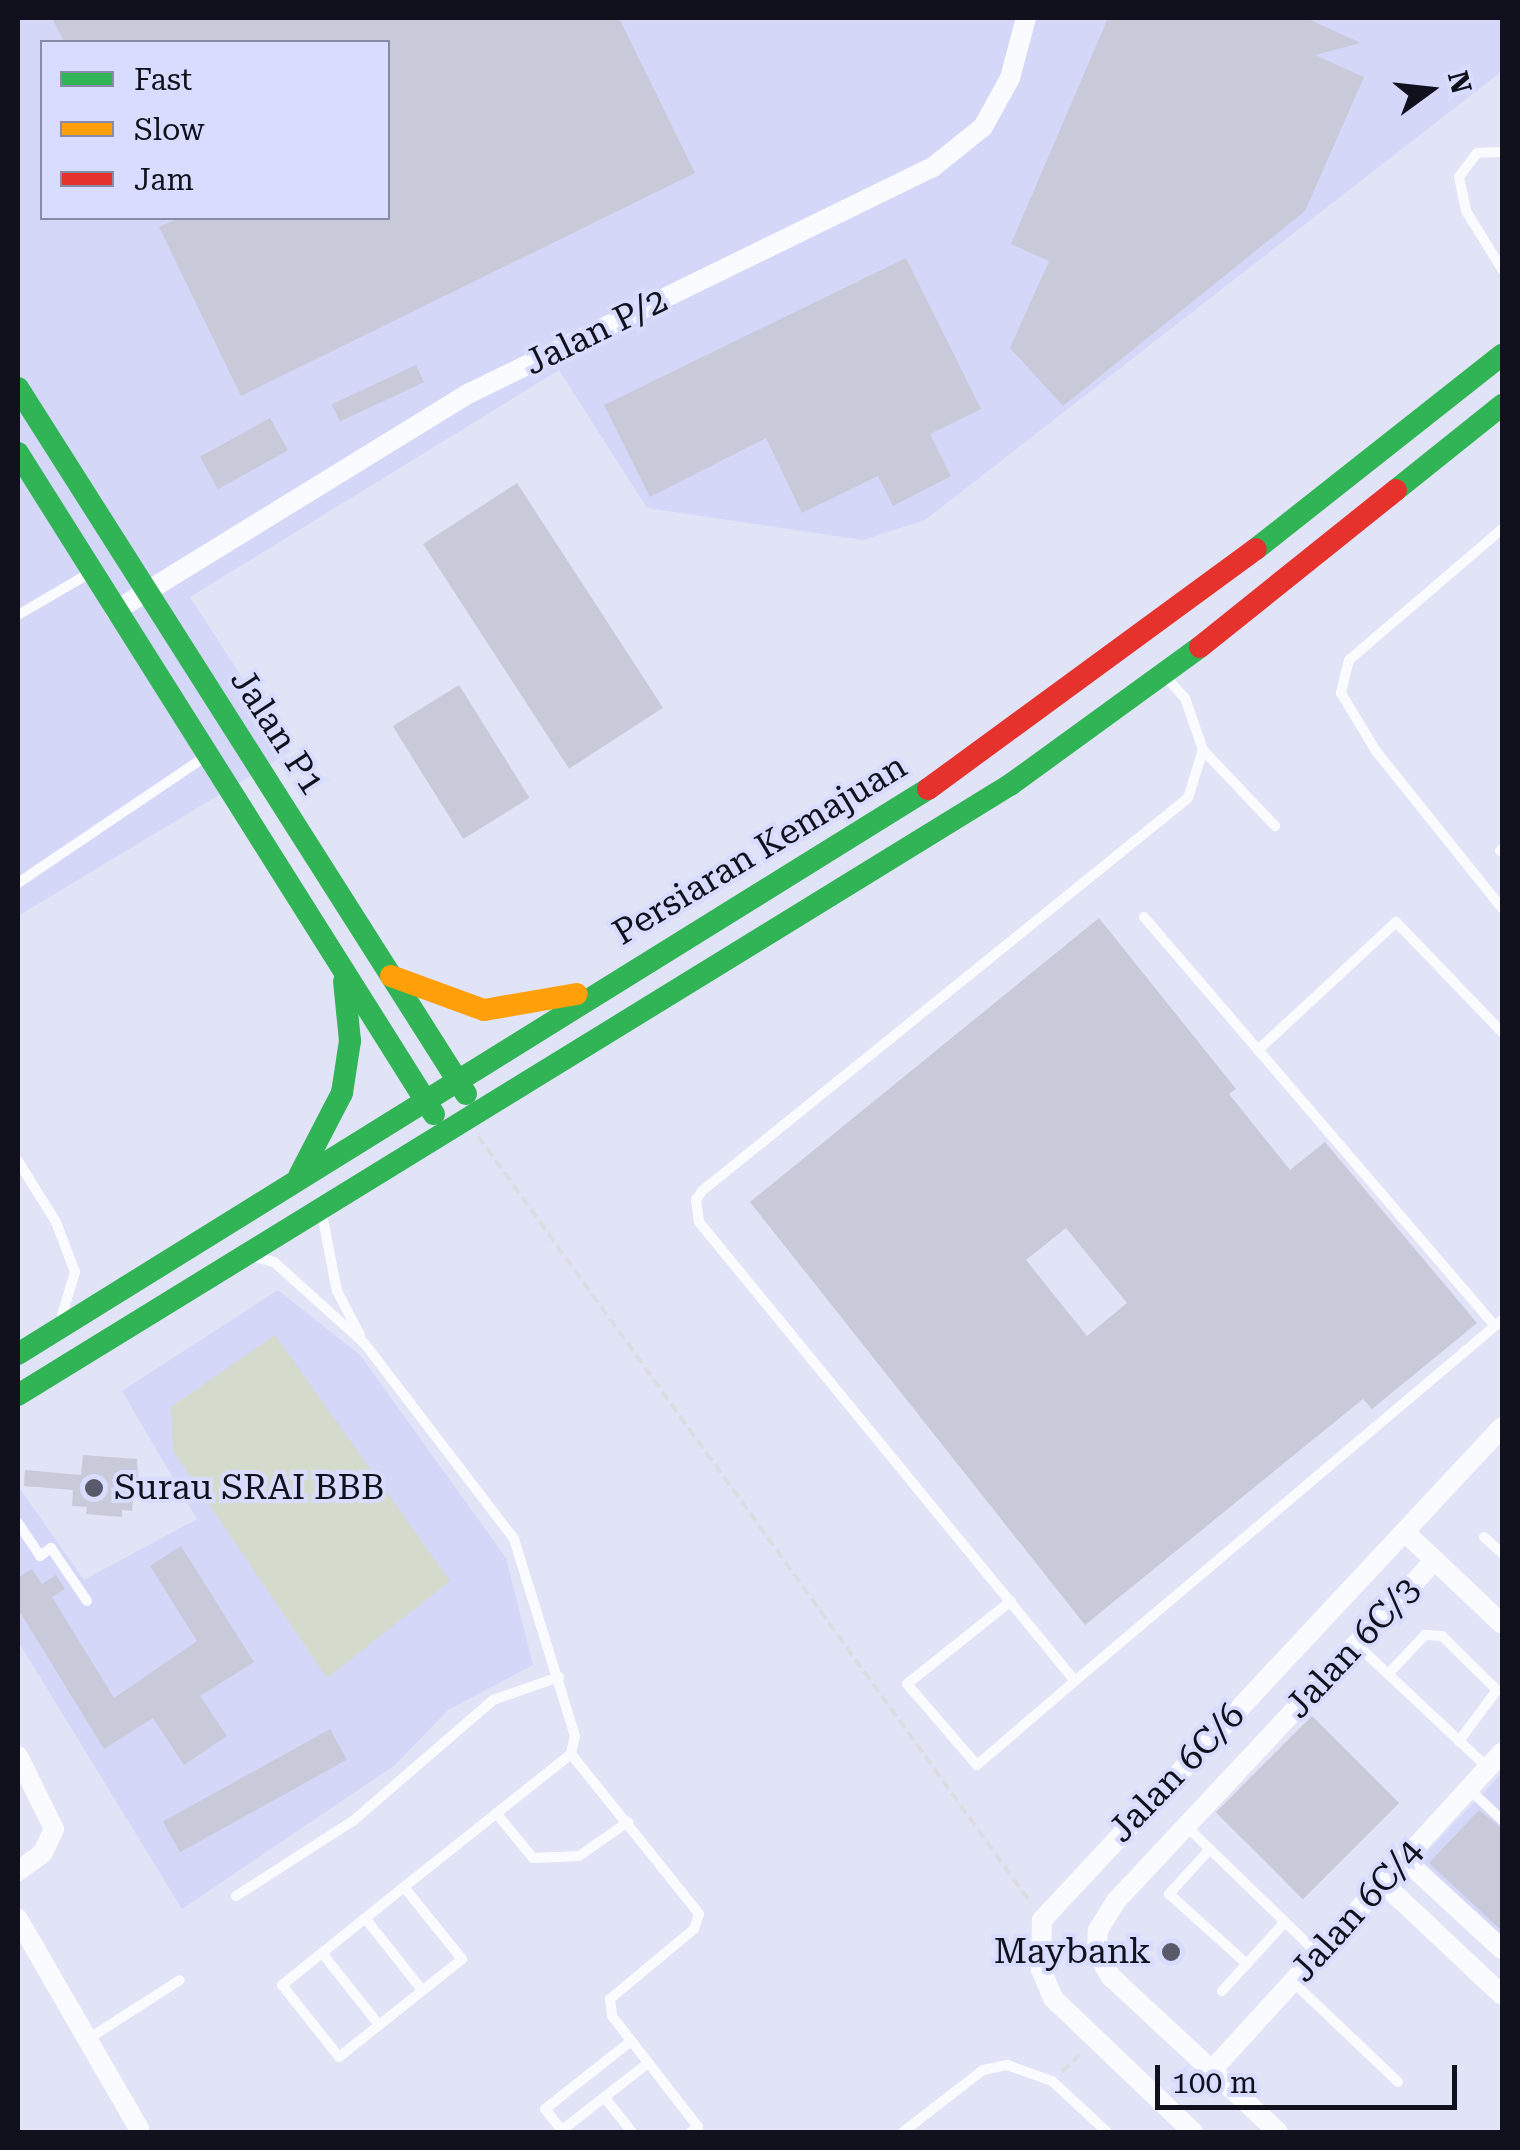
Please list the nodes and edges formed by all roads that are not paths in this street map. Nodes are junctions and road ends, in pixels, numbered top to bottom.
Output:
1 (1026, 18) edge
2 (1502, 152) edge
3 (1502, 269) edge
4 (1502, 355) edge
5 (18, 388) edge
6 (1502, 404) edge
7 (18, 453) edge
8 (1502, 529) edge
9 (91, 572) junction
10 (146, 592) junction
11 (115, 611) junction
12 (18, 615) edge
13 (1164, 676) junction
14 (1203, 750) junction
15 (207, 756) junction
16 (1275, 826) dead end
17 (18, 883) edge
18 (1502, 908) edge
19 (1144, 917) dead end
20 (343, 970) junction
21 (391, 976) junction
22 (603, 987) junction
23 (1502, 1032) edge
24 (1258, 1050) junction
25 (457, 1079) junction
26 (425, 1100) junction
27 (472, 1116) junction
28 (445, 1132) junction
29 (18, 1161) edge
30 (296, 1182) junction
31 (320, 1206) junction
32 (242, 1253) junction
33 (1498, 1323) edge
34 (51, 1333) junction
35 (365, 1344) junction
36 (18, 1354) edge
37 (18, 1396) edge
38 (1502, 1427) edge
39 (18, 1523) edge
40 (1408, 1535) junction
41 (1484, 1537) dead end
42 (1502, 1553) edge
43 (1435, 1560) junction
44 (87, 1601) dead end
45 (1011, 1602) junction
46 (1502, 1624) edge
47 (1356, 1644) junction
48 (1388, 1674) junction
49 (558, 1677) junction
50 (1075, 1681) junction
51 (1459, 1741) junction
52 (1502, 1752) edge
53 (571, 1754) junction
54 (18, 1756) edge
55 (1488, 1768) junction
56 (1469, 1788) junction
57 (496, 1813) junction
58 (1502, 1820) edge
59 (628, 1822) junction
60 (1186, 1826) junction
61 (1210, 1849) junction
62 (1404, 1859) junction
63 (18, 1871) edge
64 (1382, 1882) junction
65 (404, 1887) junction
66 (236, 1896) dead end
67 (365, 1918) junction
68 (1284, 1922) junction
69 (20, 1930) edge
70 (1502, 1948) edge
71 (322, 1953) junction
72 (1318, 1954) junction
73 (1247, 1964) junction
74 (180, 1980) dead end
75 (1293, 1982) junction
76 (422, 1990) junction
77 (1222, 1992) dead end
78 (1502, 1995) edge
79 (380, 2025) junction
80 (87, 2040) junction
81 (631, 2041) junction
82 (648, 2063) junction
83 (1212, 2070) junction
84 (1398, 2082) dead end
85 (604, 2097) junction
86 (139, 2129) dead end
87 (562, 2132) edge
88 (632, 2132) edge
89 (691, 2132) edge
90 (903, 2132) edge
91 (1107, 2132) edge
92 (1193, 2132) edge
93 (1278, 2132) edge

1 - 10 street, Jalan P/2
2 - 3 lane
4 - 22 main road, Persiaran Kemajuan
5 - 10 main road, Jalan P1
6 - 13 main road, Persiaran Kemajuan
7 - 9 main road, Jalan P1
8 - 18 lane
9 - 11 main road, Jalan P1
9 - 12 lane
10 - 11 street, Jalan P/2
10 - 21 main road, Jalan P1
11 - 15 main road, Jalan P1
13 - 14 lane
13 - 27 main road, Persiaran Kemajuan
14 - 16 lane
14 - 45 lane
15 - 17 lane
15 - 20 main road, Jalan P1
19 - 24 lane
20 - 26 main road, Jalan P1
20 - 30 main road
21 - 22 main road
21 - 25 main road, Jalan P1
22 - 25 main road, Persiaran Kemajuan
23 - 24 lane
24 - 33 lane
25 - 26 main road, Persiaran Kemajuan
25 - 27 main road, Jalan P1
26 - 28 main road, Jalan P1
26 - 30 main road, Persiaran Kemajuan
27 - 28 main road, Persiaran Kemajuan
28 - 31 main road, Persiaran Kemajuan
29 - 34 lane
30 - 34 main road, Persiaran Kemajuan
31 - 32 main road, Persiaran Kemajuan
31 - 35 lane
32 - 35 lane
32 - 37 main road, Persiaran Kemajuan
33 - 50 lane
34 - 36 main road, Persiaran Kemajuan
35 - 49 lane
38 - 40 street, Jalan 6C/6
39 - 44 lane
40 - 43 street
40 - 92 street, Jalan 6C/6
41 - 42 lane
43 - 46 street
43 - 47 street, Jalan 6C/3
45 - 50 lane
45 - 50 lane
47 - 48 lane
47 - 60 street, Jalan 6C/3
48 - 51 lane
48 - 51 lane
49 - 53 lane
49 - 66 lane
51 - 55 lane
52 - 55 street, Jalan 6C/4
53 - 57 lane
53 - 59 lane
54 - 63 street
55 - 56 street, Jalan 6C/4
56 - 58 lane
56 - 62 street, Jalan 6C/4
57 - 59 lane
57 - 65 lane
59 - 81 lane
60 - 61 lane
60 - 83 street, Jalan 6C/3
61 - 68 lane
61 - 73 lane
62 - 64 street, Jalan 6C/4
62 - 70 street
64 - 72 street, Jalan 6C/4
64 - 78 street
65 - 67 lane
65 - 76 lane
67 - 71 lane
67 - 76 lane
68 - 72 lane
68 - 73 lane
69 - 80 street
71 - 79 lane
71 - 79 lane
72 - 75 street, Jalan 6C/4
73 - 77 lane
74 - 80 lane
75 - 83 street, Jalan 6C/4
75 - 84 lane
76 - 79 lane
80 - 86 street
81 - 82 lane
81 - 87 lane
82 - 85 lane
82 - 89 lane
83 - 93 street, Jalan 6C/3
85 - 87 lane
85 - 88 lane
90 - 91 lane

